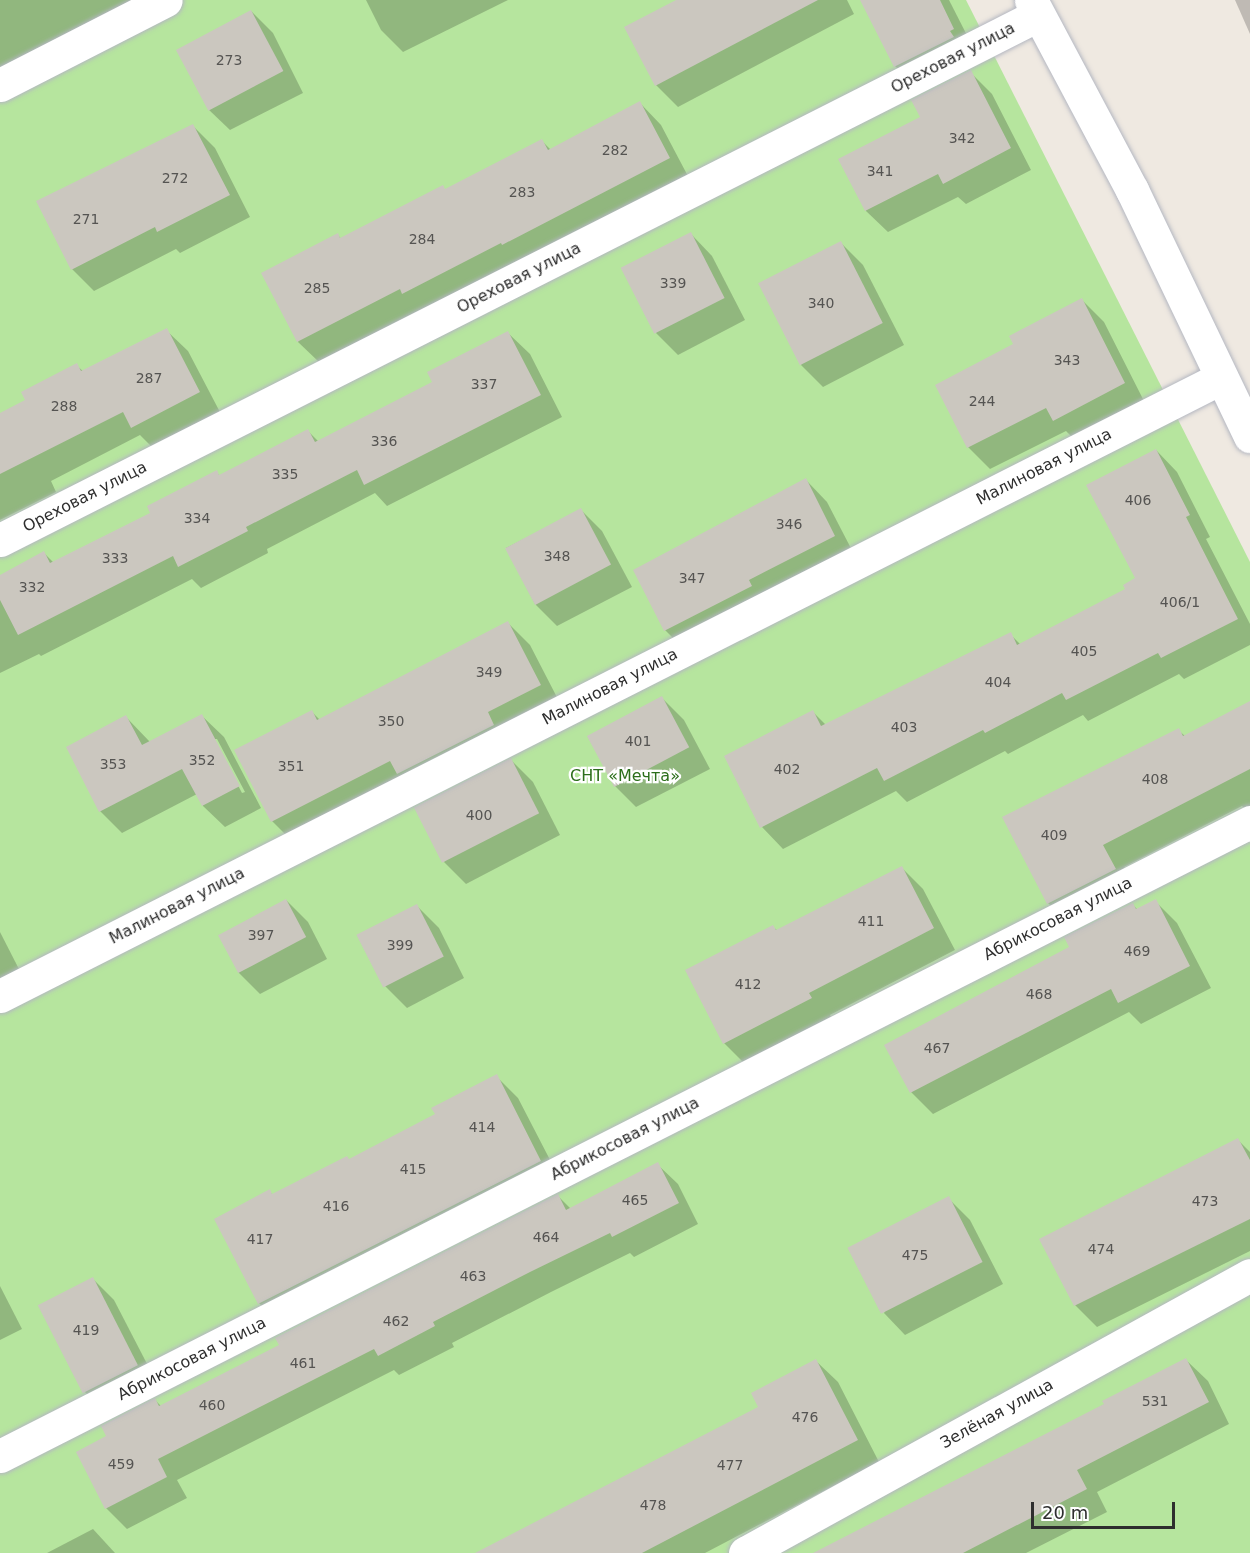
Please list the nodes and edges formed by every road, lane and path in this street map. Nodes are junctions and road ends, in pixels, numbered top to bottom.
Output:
1 (166, 0) edge
2 (1034, 7) edge
3 (0, 85) edge
4 (1221, 378) junction
5 (1250, 436) edge
6 (0, 540) edge
7 (1250, 822) edge
8 (0, 996) edge
9 (1250, 1275) edge
10 (0, 1456) edge
11 (745, 1553) edge

1 - 3 street
2 - 4 street
2 - 6 street, Ореховая улица
4 - 5 street
4 - 8 street, Малиновая улица
7 - 10 street, Абрикосовая улица
9 - 11 street, Зелёная улица

